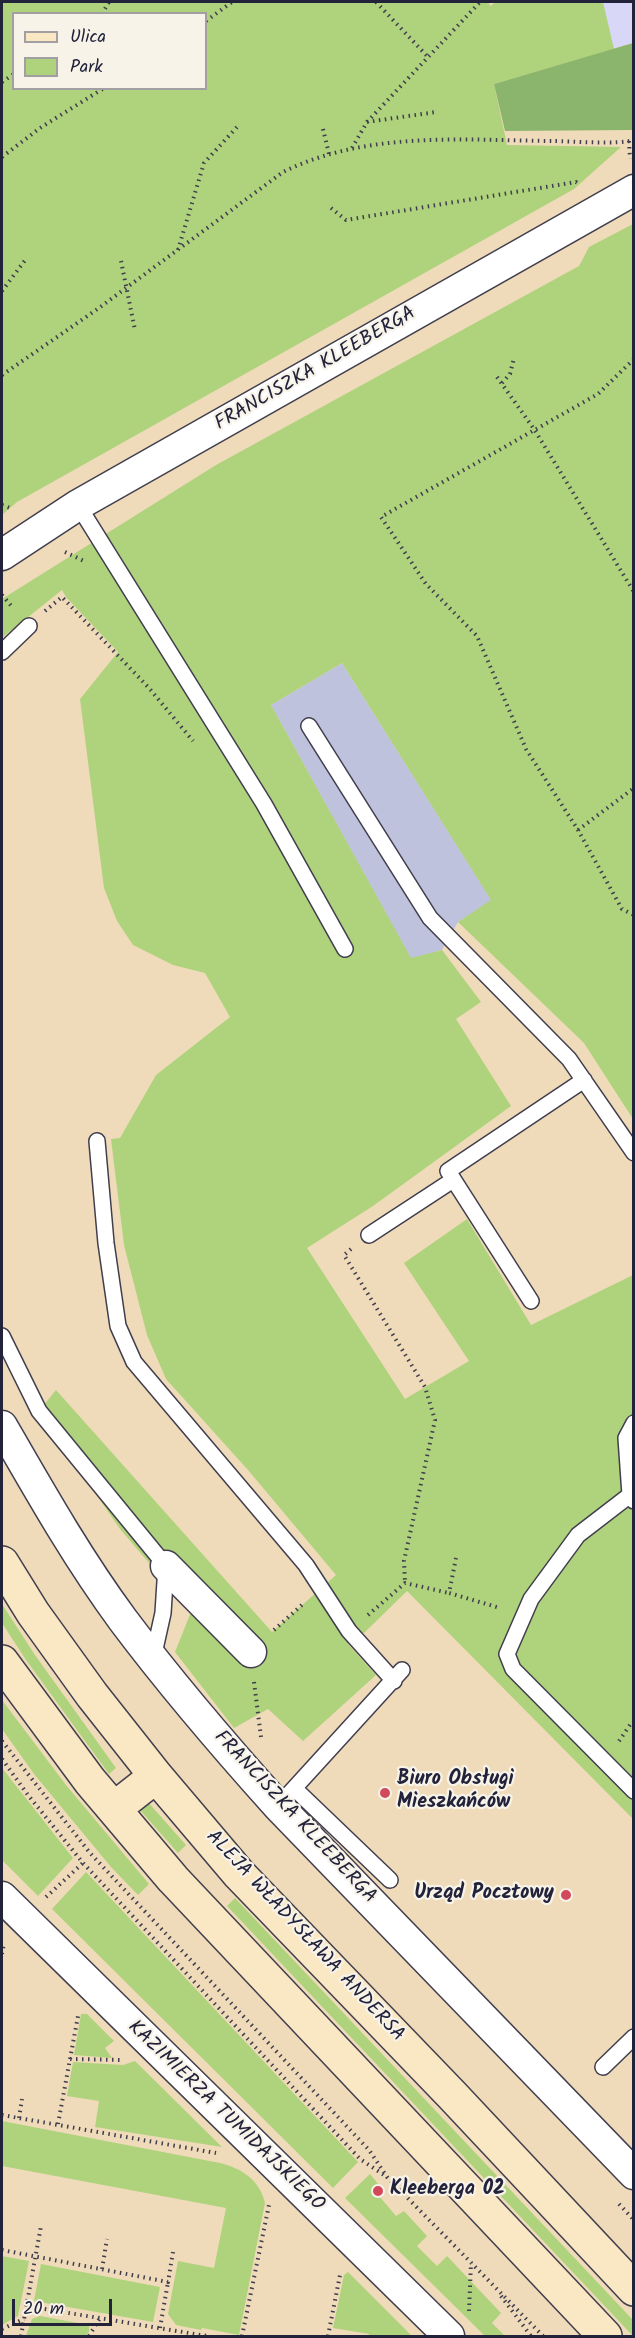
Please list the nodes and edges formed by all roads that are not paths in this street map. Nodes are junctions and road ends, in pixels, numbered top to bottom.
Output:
1 (633, 190) edge
2 (78, 505) junction
3 (2, 555) edge
4 (29, 626) road end
5 (2, 652) edge
6 (309, 726) dead end
7 (345, 949) dead end
8 (584, 1080) junction
9 (97, 1142) dead end
10 (633, 1152) edge
11 (453, 1180) junction
12 (369, 1234) road end
13 (531, 1301) dead end
14 (2, 1336) edge
15 (633, 1424) edge
16 (2, 1426) edge
17 (632, 1498) edge
18 (2, 1563) edge
19 (166, 1566) junction
20 (251, 1652) road end
21 (153, 1658) junction
22 (2, 1662) edge
23 (156, 1776) junction
24 (633, 1791) edge
25 (286, 1798) junction
26 (114, 1809) junction
27 (390, 1880) dead end
28 (2, 1897) edge
29 (633, 2037) edge
30 (603, 2067) dead end
31 (633, 2174) edge
32 (633, 2289) edge
33 (459, 2326) edge
34 (605, 2337) edge

1 - 2 street, FRANCISZKA KLEEBERGA
2 - 3 street, FRANCISZKA KLEEBERGA
2 - 7 lane
4 - 5 lane
6 - 8 lane
8 - 10 lane
8 - 11 lane
9 - 25 lane
11 - 12 lane
11 - 13 lane
14 - 19 lane
15 - 17 lane
16 - 21 street, FRANCISZKA KLEEBERGA
17 - 24 lane
18 - 23 main road, ALEJA WŁADYSŁAWA ANDERSA
19 - 20 street
19 - 21 lane
21 - 25 street, FRANCISZKA KLEEBERGA
22 - 26 main road
23 - 26 main road
23 - 32 main road, ALEJA WŁADYSŁAWA ANDERSA
25 - 27 lane
25 - 31 street, FRANCISZKA KLEEBERGA
26 - 34 main road
28 - 33 street, KAZIMIERZA TUMIDAJSKIEGO
29 - 30 lane

